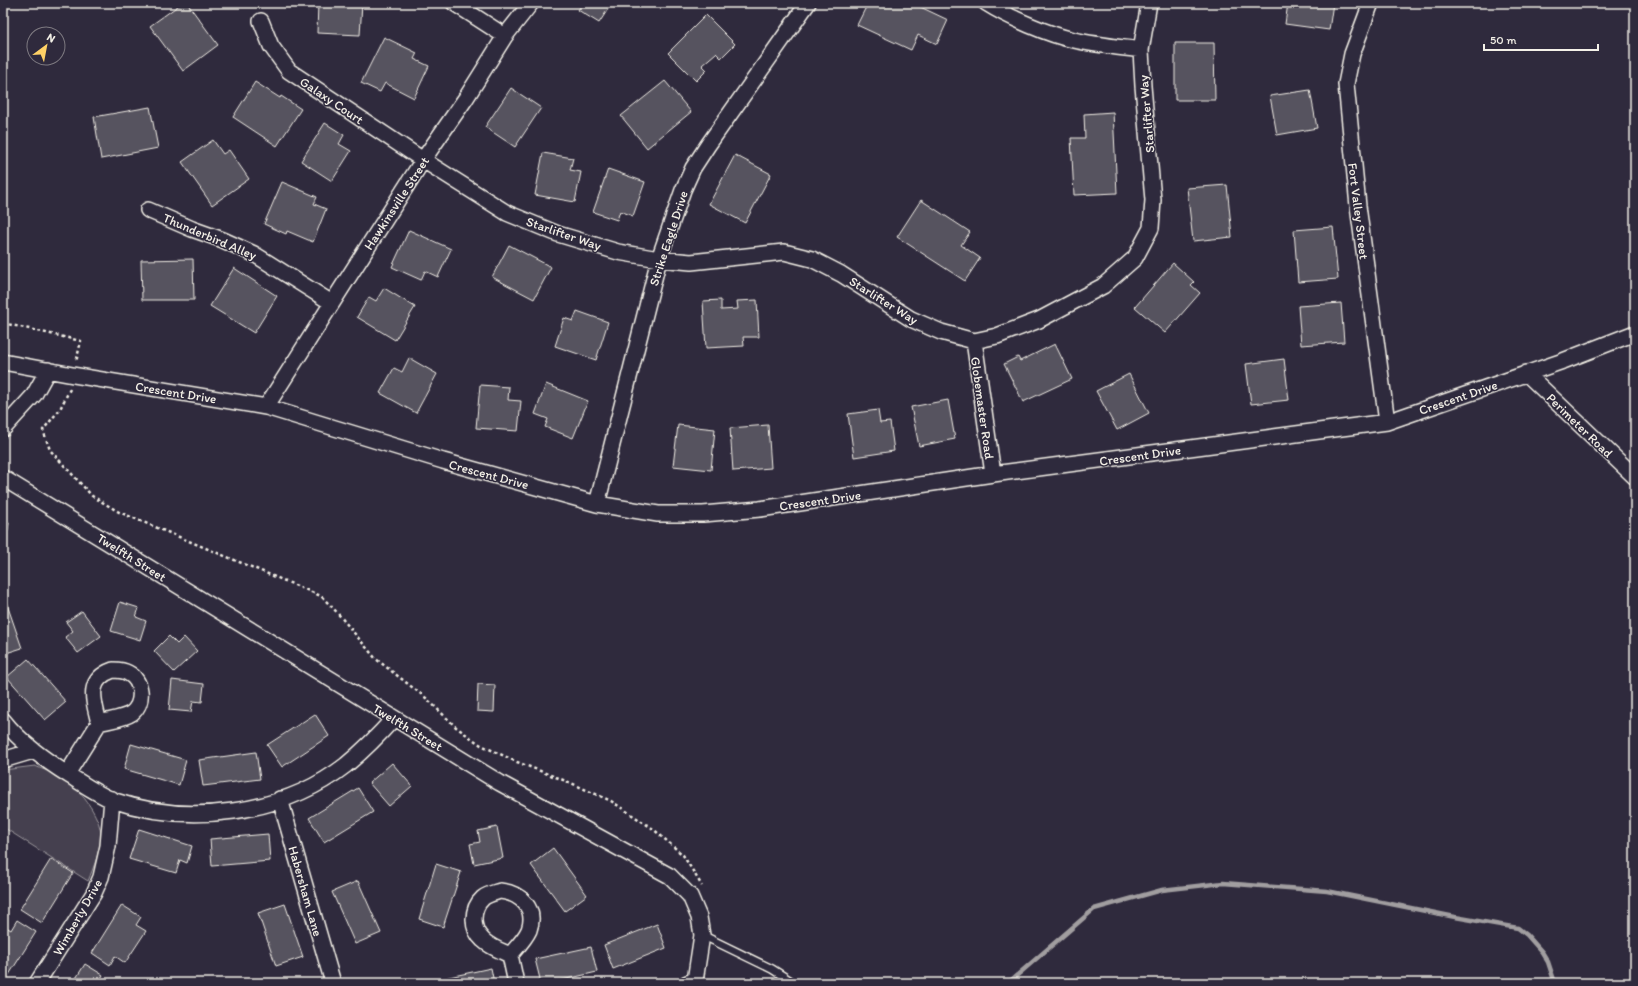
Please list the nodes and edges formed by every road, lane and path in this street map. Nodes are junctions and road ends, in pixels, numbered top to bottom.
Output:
1 (454, 3) edge
2 (531, 3) edge
3 (808, 3) edge
4 (986, 3) edge
5 (1148, 3) edge
6 (1371, 3) edge
7 (261, 21) dead end
8 (505, 36) junction
9 (1141, 50) junction
10 (423, 160) junction
11 (148, 210) dead end
12 (659, 259) junction
13 (332, 303) junction
14 (1635, 333) edge
15 (974, 342) junction
16 (3, 362) edge
17 (48, 370) junction
18 (1526, 373) junction
19 (266, 407) junction
20 (1387, 422) junction
21 (3, 429) edge
22 (43, 430) dead end
23 (992, 474) junction
24 (1635, 477) edge
25 (3, 478) edge
26 (597, 504) junction
27 (394, 718) junction
28 (3, 720) edge
29 (99, 723) dead end
30 (33, 751) junction
31 (3, 760) edge
32 (67, 774) junction
33 (112, 799) junction
34 (280, 799) junction
35 (702, 888) dead end
36 (702, 935) junction
37 (510, 955) dead end
38 (692, 982) edge
39 (37, 983) edge
40 (333, 983) edge
41 (516, 983) edge
42 (794, 983) edge

1 - 8 street
2 - 8 street, Hawkinsville Street
3 - 12 street, Strike Eagle Drive
4 - 9 street
5 - 9 street, Starlifter Way
6 - 20 street, Fort Valley Street
7 - 10 street, Galaxy Court
8 - 10 street, Hawkinsville Street
9 - 15 street, Starlifter Way
10 - 12 street, Starlifter Way
10 - 13 street, Hawkinsville Street
11 - 13 street, Thunderbird Alley
12 - 15 street, Starlifter Way
12 - 26 street, Strike Eagle Drive
13 - 19 street, Hawkinsville Street
14 - 18 street, Crescent Drive
15 - 23 street, Globemaster Road
16 - 17 street, Crescent Drive
17 - 19 street, Crescent Drive
17 - 21 street
18 - 20 street, Crescent Drive
18 - 24 street, Perimeter Road
19 - 26 street, Crescent Drive
20 - 23 street, Crescent Drive
22 - 35 path
23 - 26 street, Crescent Drive
25 - 27 street, Twelfth Street
27 - 34 street
27 - 36 street, Twelfth Street
28 - 30 street
29 - 32 street
30 - 31 street
30 - 32 street
32 - 33 street
33 - 34 street
33 - 39 street, Wimberly Drive
34 - 40 street, Habersham Lane
36 - 38 street, Twelfth Street
36 - 42 lane
37 - 41 street

